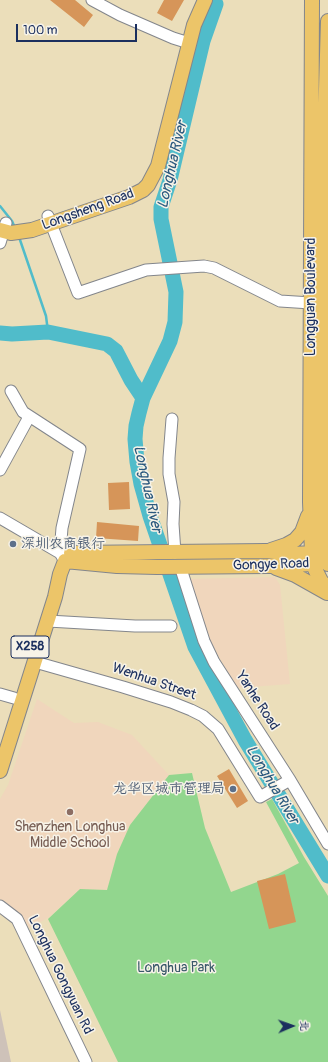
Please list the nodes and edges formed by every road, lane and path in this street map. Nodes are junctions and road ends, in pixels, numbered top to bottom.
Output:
1 (92, 0) edge
2 (195, 0) edge
3 (205, 0) edge
4 (312, 0) edge
5 (328, 20) edge
6 (186, 42) junction
7 (50, 220) junction
8 (8, 229) edge
9 (321, 303) edge
10 (12, 391) dead end
11 (29, 417) junction
12 (172, 419) dead end
13 (326, 432) edge
14 (0, 470) edge
15 (310, 502) junction
16 (0, 518) edge
17 (266, 551) junction
18 (174, 552) junction
19 (62, 557) junction
20 (155, 560) junction
21 (322, 561) edge
22 (100, 564) junction
23 (178, 566) junction
24 (268, 566) junction
25 (328, 590) edge
26 (328, 594) edge
27 (55, 597) junction
28 (48, 621) junction
29 (171, 626) dead end
30 (35, 662) junction
31 (0, 694) edge
32 (14, 698) junction
33 (0, 741) edge
34 (0, 771) edge
35 (287, 782) junction
36 (328, 844) edge
37 (0, 906) edge
38 (86, 1062) edge

1 - 6 street
2 - 6 main road, Longsheng Road
3 - 6 main road, Longsheng Road
4 - 9 main road, Longguan Boulevard
5 - 9 main road, Longguan Boulevard
6 - 7 main road, Longsheng Road
7 - 8 main road, Longsheng Road
7 - 9 street
9 - 13 main road, Longguan Boulevard
9 - 15 main road, Longguan Boulevard
10 - 11 street
11 - 14 street
11 - 19 street
12 - 18 street
13 - 21 main road, Longguan Boulevard
15 - 17 main road
15 - 21 main road, Longguan Boulevard
16 - 19 street
17 - 18 main road, Gongye Road
17 - 21 main road, Gongye Road
18 - 20 main road, Gongye Road
19 - 20 main road, Gongye Road
19 - 22 main road, Gongye Road
19 - 27 main road, X258
19 - 32 main road, X258
20 - 22 main road, Gongye Road
20 - 23 main road, Gongye Road
21 - 24 main road, Gongye Road
21 - 25 main road, Longguan Boulevard
22 - 27 main road
23 - 24 main road, Gongye Road
23 - 35 street, Yanhe Road
24 - 26 main road
27 - 28 main road, X258
28 - 29 street
28 - 30 main road, X258
30 - 34 main road, X258
30 - 35 street, Wenhua Street
31 - 32 street
32 - 33 main road, X258
35 - 36 street, Yanhe Road
37 - 38 street, Longhua Gongyuan Rd

